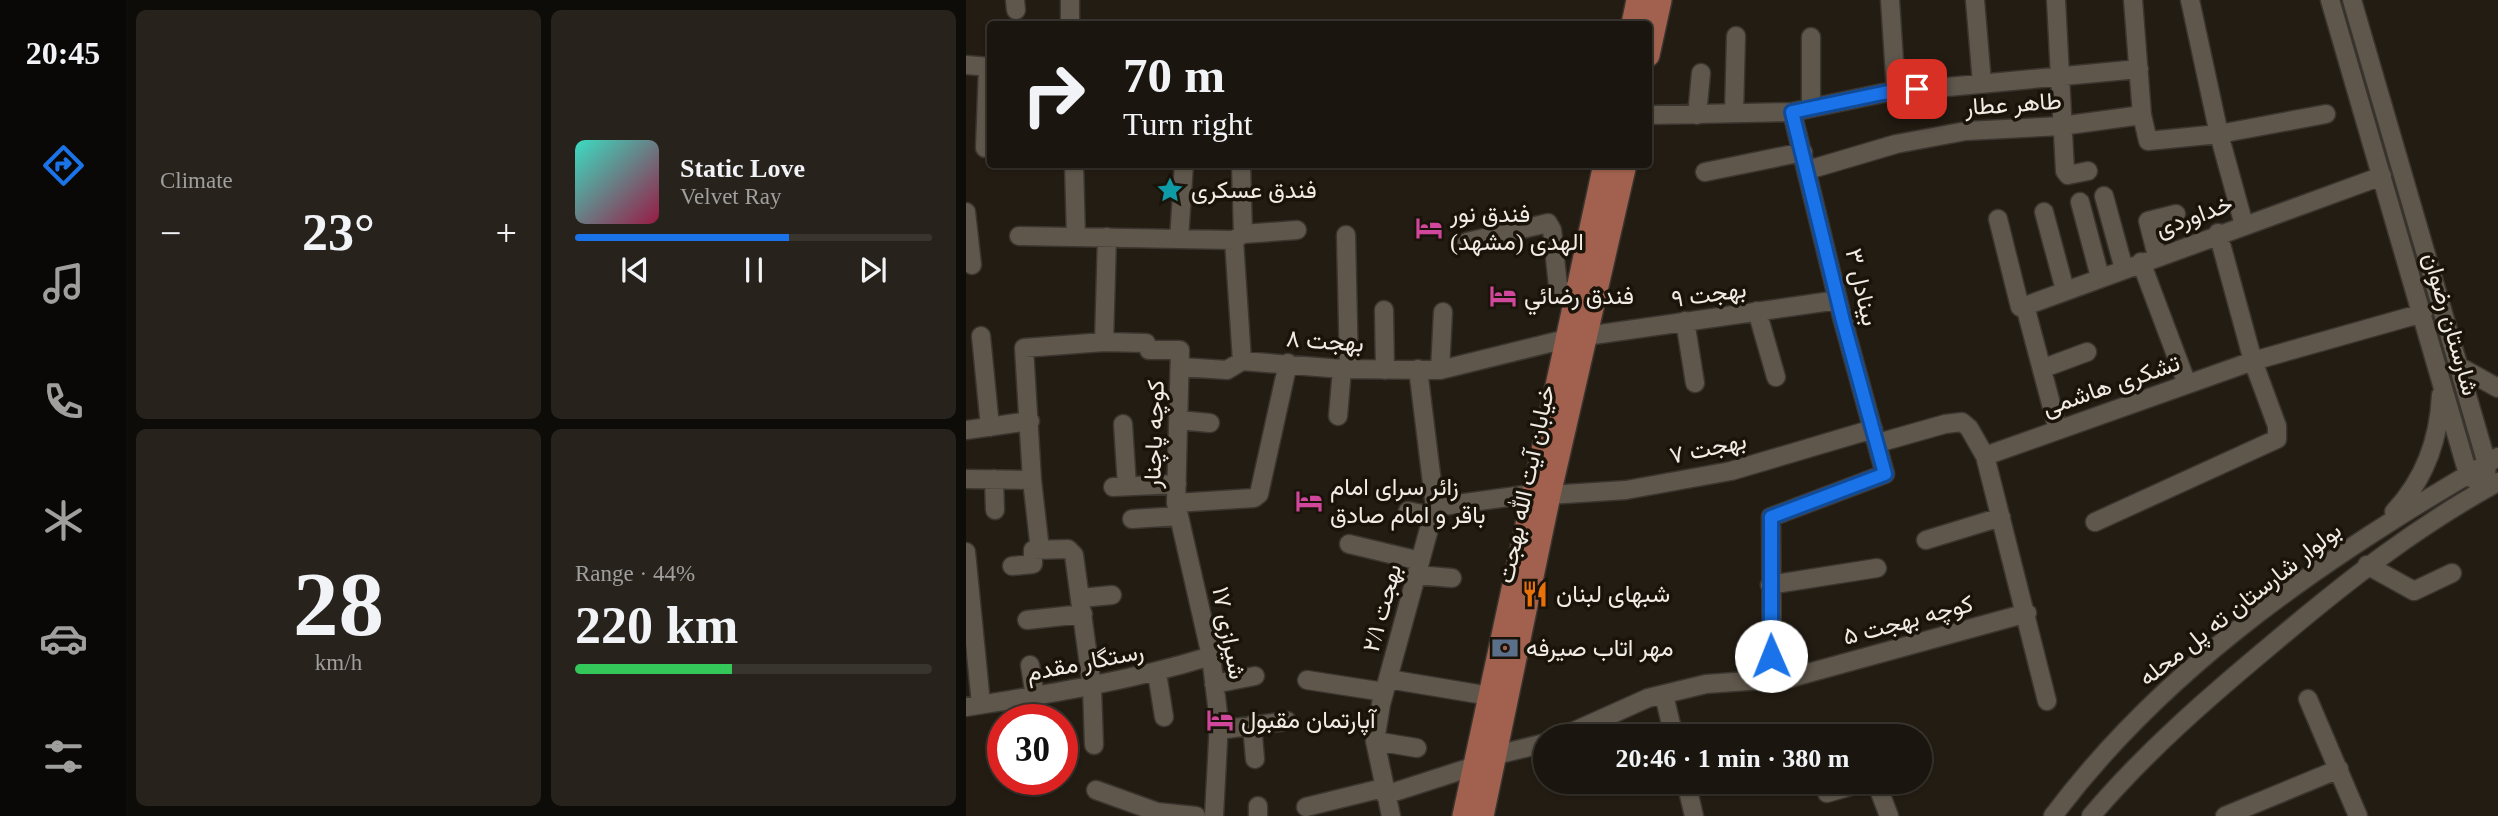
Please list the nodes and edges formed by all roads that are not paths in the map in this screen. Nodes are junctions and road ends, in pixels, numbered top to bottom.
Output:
1 (1070, 0) edge
2 (1638, 0) edge
3 (1660, 0) edge
4 (1890, 0) edge
5 (1975, 0) edge
6 (2056, 0) edge
7 (2133, 0) edge
8 (2190, 0) edge
9 (2330, 0) edge
10 (2352, 0) edge
11 (1070, 21) edge
12 (1634, 21) edge
13 (1737, 36) dead end
14 (1652, 37) edge
15 (1811, 37) dead end
16 (966, 65) edge
17 (987, 67) edge
18 (2139, 69) junction
19 (1701, 73) dead end
20 (2062, 76) junction
21 (1982, 83) junction
22 (1896, 91) junction
23 (1811, 108) junction
24 (1792, 112) junction
25 (1734, 113) junction
26 (2326, 114) dead end
27 (1652, 115) edge
28 (1697, 115) junction
29 (2142, 115) junction
30 (2061, 126) junction
31 (2219, 134) junction
32 (966, 147) edge
33 (987, 148) edge
34 (1803, 152) junction
35 (1074, 168) edge
36 (1184, 168) edge
37 (1241, 168) edge
38 (1604, 168) edge
39 (1624, 168) edge
40 (1808, 170) junction
41 (2088, 171) dead end
42 (1705, 173) dead end
43 (2382, 176) junction
44 (2104, 197) dead end
45 (2080, 202) dead end
46 (966, 212) edge
47 (2044, 212) dead end
48 (2176, 214) dead end
49 (1998, 219) dead end
50 (2244, 225) junction
51 (1297, 230) dead end
52 (2218, 233) junction
53 (1346, 235) dead end
54 (1019, 236) dead end
55 (1076, 237) junction
56 (1107, 237) junction
57 (1239, 237) junction
58 (1179, 239) junction
59 (1467, 242) dead end
60 (2149, 259) junction
61 (972, 265) dead end
62 (2124, 269) junction
63 (2100, 277) junction
64 (2065, 290) junction
65 (1577, 295) junction
66 (1838, 300) junction
67 (2022, 307) junction
68 (1384, 310) dead end
69 (1443, 312) dead end
70 (1757, 312) junction
71 (2423, 313) junction
72 (1685, 321) junction
73 (981, 336) dead end
74 (1576, 338) junction
75 (1104, 342) junction
76 (2087, 352) dead end
77 (1242, 360) junction
78 (2253, 361) junction
79 (1289, 363) junction
80 (1181, 367) junction
81 (2460, 367) junction
82 (2044, 368) junction
83 (1345, 369) junction
84 (1418, 369) junction
85 (1385, 370) junction
86 (1440, 370) junction
87 (1776, 377) dead end
88 (2442, 381) junction
89 (1695, 383) dead end
90 (2187, 384) junction
91 (2498, 388) edge
92 (1338, 416) dead end
93 (1179, 420) junction
94 (1030, 421) junction
95 (1210, 423) dead end
96 (1123, 424) dead end
97 (990, 427) junction
98 (966, 430) edge
99 (2058, 430) junction
100 (1876, 436) junction
101 (1985, 456) junction
102 (2492, 460) edge
103 (2468, 474) junction
104 (966, 479) edge
105 (994, 479) junction
106 (1032, 480) junction
107 (1177, 484) junction
108 (2492, 485) edge
109 (1540, 495) junction
110 (995, 510) dead end
111 (1177, 510) junction
112 (1408, 511) dead end
113 (1434, 512) junction
114 (2001, 517) junction
115 (1132, 519) dead end
116 (2095, 522) dead end
117 (2380, 527) junction
118 (1926, 540) dead end
119 (1349, 544) dead end
120 (1040, 550) junction
121 (966, 552) edge
122 (2367, 565) junction
123 (1012, 566) dead end
124 (1418, 568) junction
125 (1877, 568) dead end
126 (2452, 573) dead end
127 (1452, 578) dead end
128 (1770, 585) junction
129 (1112, 595) dead end
130 (1082, 606) junction
131 (2027, 613) junction
132 (969, 620) edge
133 (1027, 620) dead end
134 (1211, 656) junction
135 (1030, 665) dead end
136 (1157, 673) junction
137 (1255, 676) dead end
138 (1307, 680) dead end
139 (1772, 680) junction
140 (1214, 684) junction
141 (1386, 685) junction
142 (1092, 687) junction
143 (1664, 695) junction
144 (1490, 696) junction
145 (1035, 697) junction
146 (2308, 699) dead end
147 (2047, 701) dead end
148 (1024, 704) edge
149 (974, 706) edge
150 (1164, 716) dead end
151 (1287, 721) dead end
152 (1590, 724) edge
153 (1671, 724) edge
154 (1252, 726) junction
155 (1219, 730) junction
156 (1375, 741) junction
157 (1094, 745) dead end
158 (1533, 747) edge
159 (1417, 748) dead end
160 (1255, 760) dead end
161 (1485, 761) junction
162 (2339, 769) junction
163 (1096, 790) dead end
164 (1689, 794) edge
165 (1881, 794) edge
166 (1386, 806) edge
167 (1306, 807) dead end
168 (1196, 816) edge
169 (1214, 816) edge
170 (1464, 816) edge
171 (1482, 816) edge
172 (1694, 816) edge
173 (1889, 816) edge
174 (2053, 816) edge
175 (2091, 816) edge
176 (2225, 816) edge
177 (2358, 816) edge

1 - 11 street
2 - 12 main road
3 - 14 main road
4 - 22 street
5 - 21 street
6 - 20 street
7 - 18 street
8 - 31 street
9 - 43 street, شارستان رضوان
10 - 81 street, شارستان رضوان
13 - 25 street
15 - 23 street
16 - 17 street
18 - 20 street
18 - 29 street
19 - 28 street
20 - 21 street
20 - 30 street
21 - 22 street
22 - 23 street
23 - 24 street
24 - 25 street
24 - 34 street, بینادل ۳
25 - 28 street
26 - 31 street
27 - 28 street
29 - 30 street, طاهر عطار
29 - 31 street
30 - 40 street, طاهر عطار
30 - 41 street
31 - 50 street
32 - 33 street
34 - 40 street, بینادل ۳
34 - 42 street
35 - 55 street
36 - 58 street
37 - 57 street
38 - 65 main road, خیابان آیت الله بهجت
39 - 74 main road, خیابان آیت الله بهجت
40 - 66 street, بینادل ۳
43 - 50 street, خداوردی
43 - 71 street, شارستان رضوان
44 - 62 street
45 - 63 street
46 - 61 street
47 - 64 street
48 - 60 street
49 - 67 street
50 - 52 street, خداوردی
51 - 57 street
52 - 60 street, خداوردی
52 - 78 street
53 - 83 street
54 - 55 street
55 - 56 street
56 - 58 street
56 - 75 street
57 - 58 street
57 - 77 street
59 - 65 street
60 - 62 street, خداوردی
60 - 90 street
62 - 63 street, خداوردی
63 - 64 street, خداوردی
64 - 67 street, خداوردی
65 - 74 main road, خیابان آیت الله بهجت
66 - 70 street, بهجت ۹
66 - 100 street, بینادل ۳
67 - 82 street
68 - 85 street
69 - 86 street
70 - 72 street, بهجت ۹
70 - 87 street
71 - 78 street, تشکری هاشمی
71 - 88 street, شارستان رضوان
72 - 74 street, بهجت ۹
72 - 89 street
73 - 97 street
74 - 86 street, بهجت ۸
74 - 109 main road, خیابان آیت الله بهجت
75 - 80 street
75 - 94 street
76 - 82 street
77 - 79 street, بهجت ۸
77 - 80 street, بهجت ۸
78 - 90 street, تشکری هاشمی
78 - 116 street
79 - 83 street, بهجت ۸
79 - 111 street
80 - 93 street, کوچه پاچنار
81 - 91 street
81 - 102 street, شارستان رضوان
82 - 99 street
83 - 85 street, بهجت ۸
83 - 92 street
84 - 85 street, بهجت ۸
84 - 86 street, بهجت ۸
84 - 113 street, بهجت ۲/۱
88 - 103 street, شارستان رضوان
88 - 117 street
90 - 99 street, تشکری هاشمی
93 - 95 street
93 - 107 street, کوچه پاچنار
94 - 97 street
94 - 106 street
96 - 107 street
97 - 98 street
99 - 101 street, تشکری هاشمی
100 - 101 street, بهجت ۷
100 - 109 street, بهجت ۷
100 - 128 street, بینادل ۳
101 - 114 street
102 - 103 street, بولوار شارستان ته پل محله
102 - 108 street, شارستان رضوان
103 - 108 street
103 - 117 street, بولوار شارستان ته پل محله
104 - 105 street
105 - 106 street
105 - 110 street
106 - 120 street
107 - 111 street, کوچه پاچنار
108 - 122 street, بولوار شارستان ته پل محله
109 - 113 street, بهجت ۷
109 - 144 main road, خیابان آیت الله بهجت
109 - 161 main road, خیابان آیت الله بهجت
111 - 115 street
111 - 134 street, شیرازی ۱۷
112 - 113 street
113 - 124 street, بهجت ۲/۱
114 - 118 street
114 - 131 street
117 - 174 street, بولوار شارستان ته پل محله
119 - 124 street
120 - 123 street
120 - 130 street
121 - 132 street
122 - 126 street
122 - 175 street, بولوار شارستان ته پل محله
124 - 127 street
124 - 141 street, بهجت ۲/۱
125 - 128 street
128 - 139 street
129 - 130 street
130 - 133 street
130 - 142 street
131 - 139 street, کوچه بهجت ۵
131 - 147 street
132 - 149 street
134 - 136 street, رستگار مقدم
134 - 140 street, شیرازی ۱۷
135 - 145 street
136 - 142 street, رستگار مقدم
136 - 150 street
137 - 140 street
138 - 141 street
139 - 143 street, کوچه بهجت ۵
140 - 155 street, شیرازی ۱۷
141 - 144 street
141 - 156 street, بهجت ۲/۱
142 - 145 street, رستگار مقدم
142 - 157 street
143 - 152 street, کوچه بهجت ۵
143 - 153 street
144 - 161 main road, خیابان آیت الله بهجت
145 - 148 street, رستگار مقدم
146 - 162 street
151 - 154 street
154 - 155 street
154 - 160 street
155 - 169 street, شیرازی ۱۷
156 - 159 street
156 - 166 street, بهجت ۲/۱
158 - 161 street
161 - 166 street
161 - 170 main road, خیابان آیت الله بهجت
161 - 171 main road, خیابان آیت الله بهجت
162 - 176 street
162 - 177 street
163 - 168 street
164 - 172 street
165 - 173 street
166 - 167 street

